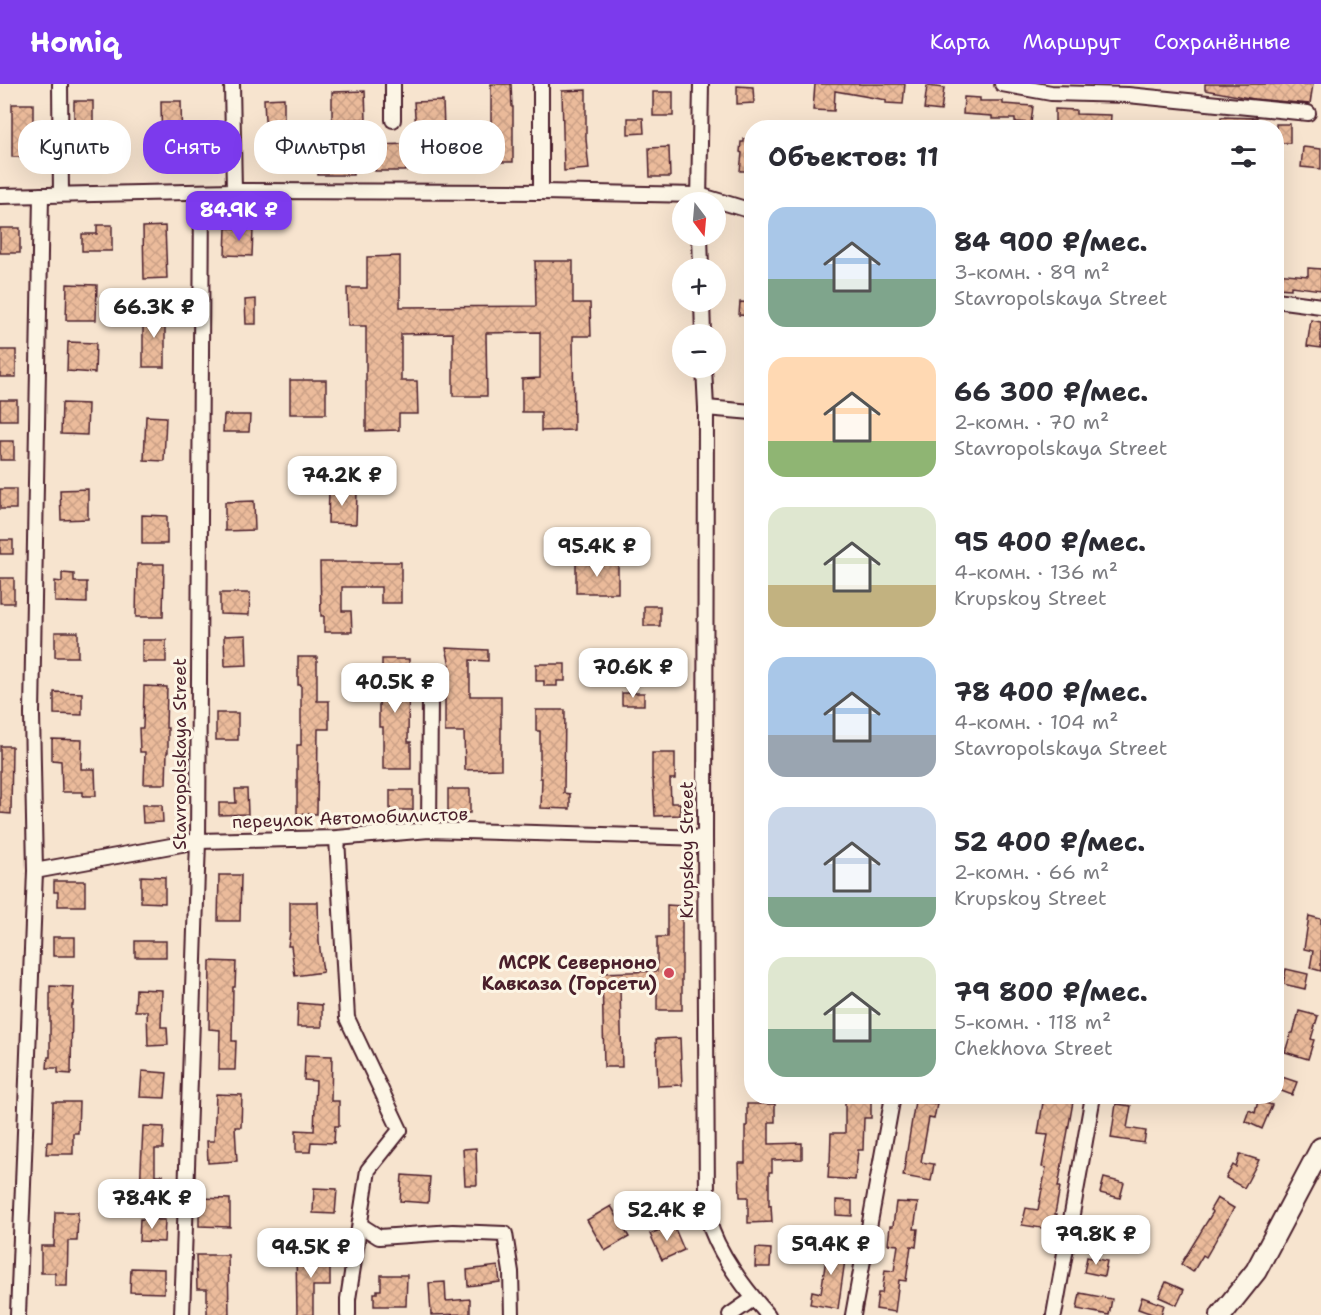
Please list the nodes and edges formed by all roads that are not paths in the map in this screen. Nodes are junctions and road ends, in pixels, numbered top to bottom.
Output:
1 (60, 84) edge
2 (232, 84) edge
3 (393, 84) edge
4 (541, 84) edge
5 (701, 84) edge
6 (1002, 84) edge
7 (1129, 90) edge
8 (1308, 113) dead end
9 (393, 120) dead end
10 (234, 191) junction
11 (541, 192) junction
12 (699, 192) edge
13 (202, 193) junction
14 (60, 194) junction
15 (41, 195) junction
16 (0, 196) edge
17 (672, 198) edge
18 (726, 205) edge
19 (744, 209) edge
20 (1284, 301) edge
21 (1321, 306) edge
22 (704, 378) edge
23 (706, 408) junction
24 (744, 411) edge
25 (430, 697) dead end
26 (429, 830) junction
27 (337, 838) junction
28 (705, 838) junction
29 (198, 841) junction
30 (35, 871) junction
31 (892, 1104) edge
32 (1092, 1104) edge
33 (1321, 1148) edge
34 (360, 1225) junction
35 (753, 1299) junction
36 (18, 1315) edge
37 (182, 1315) edge
38 (348, 1315) edge
39 (512, 1315) edge
40 (730, 1315) edge
41 (768, 1315) edge
42 (853, 1315) edge
43 (1054, 1315) edge
44 (1221, 1315) edge

1 - 14 street
2 - 10 street
3 - 9 street
4 - 11 street
5 - 12 street
6 - 7 street
7 - 8 street
10 - 11 street
10 - 13 street
11 - 17 street
13 - 14 street
13 - 29 street, Stavropolskaya Street
14 - 15 street
15 - 16 street
15 - 30 street
18 - 19 street
20 - 21 street
22 - 23 street, Krupskoy Street
23 - 24 street
23 - 28 street, Krupskoy Street
25 - 26 street
26 - 27 street, переулок Автомобилистов
26 - 28 street, переулок Автомобилистов
27 - 29 street, переулок Автомобилистов
27 - 34 street
28 - 35 street, Krupskoy Street
29 - 30 street, переулок Автомобилистов
29 - 37 street, Stavropolskaya Street
30 - 36 street
31 - 42 street
32 - 43 street
33 - 44 main road
34 - 38 street
34 - 39 street
35 - 40 street
35 - 41 street, Krupskoy Street

